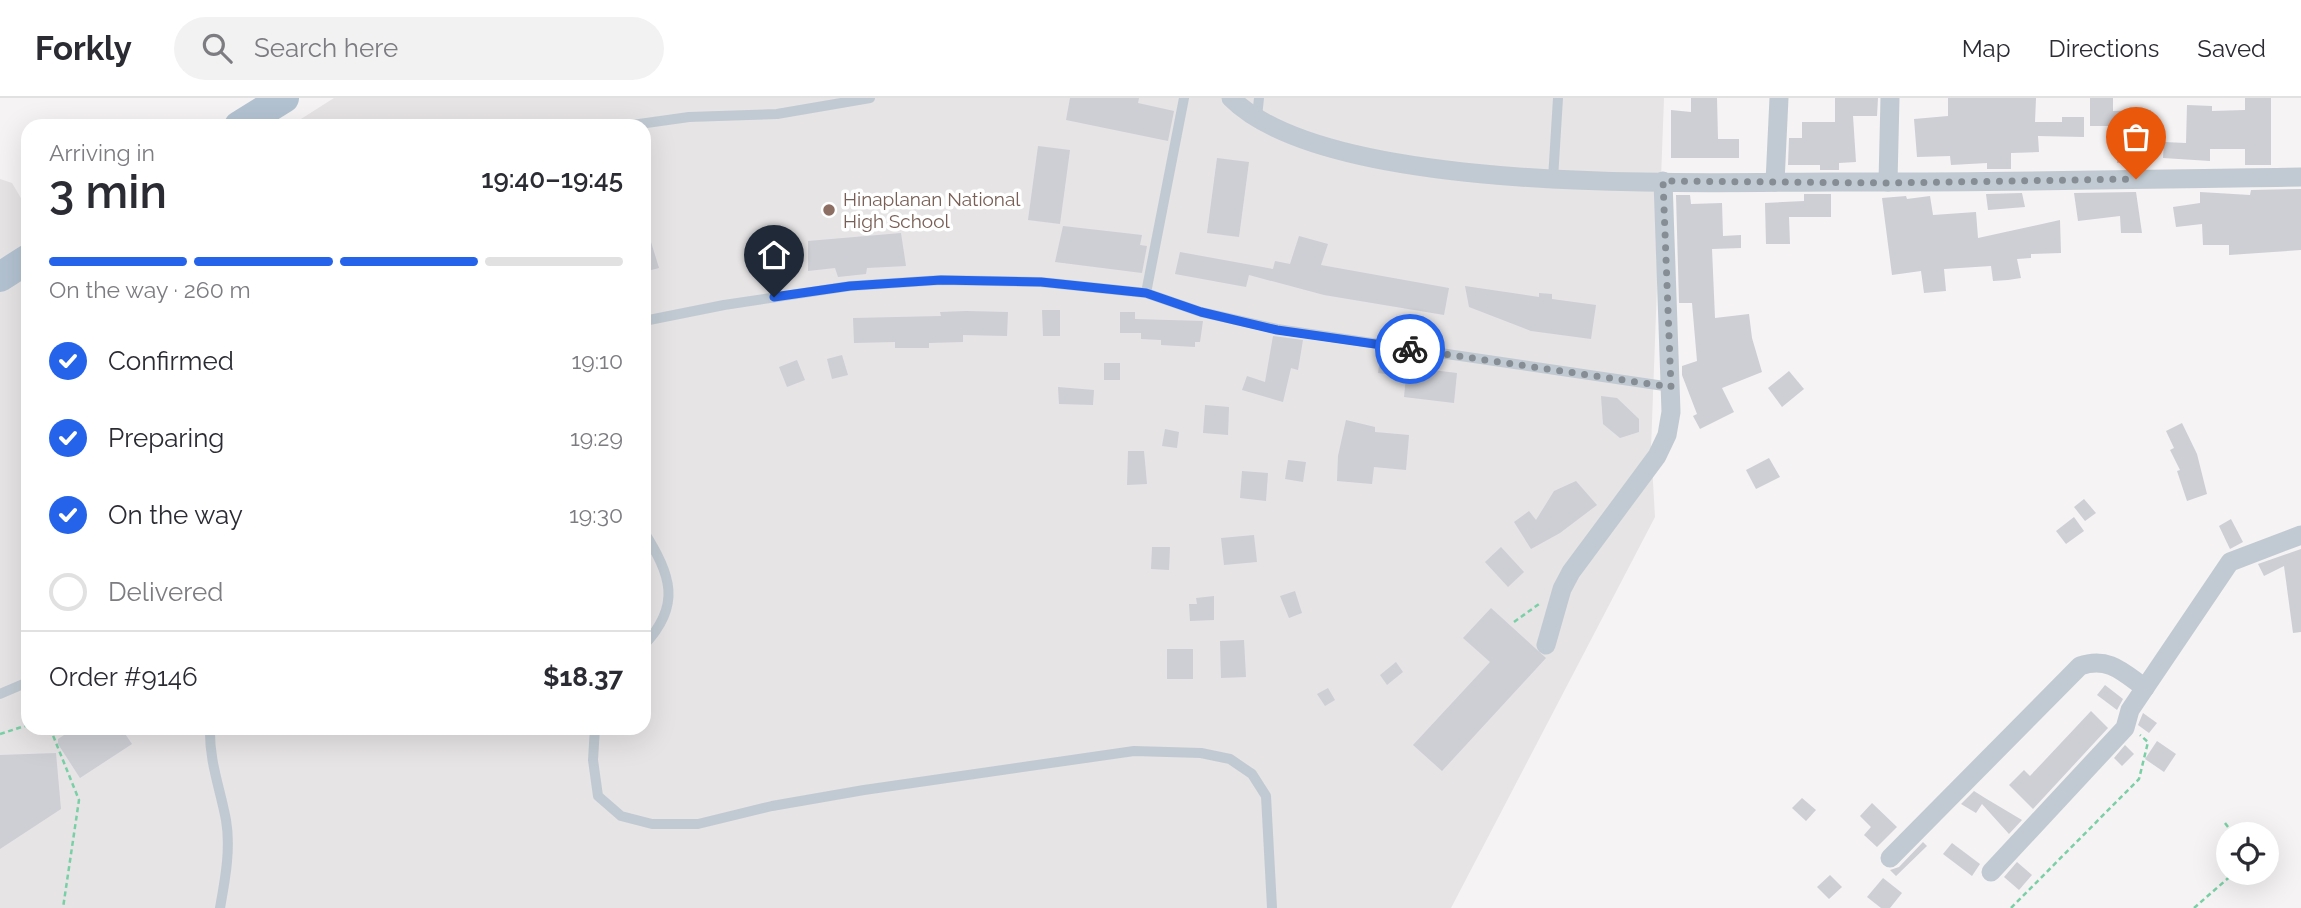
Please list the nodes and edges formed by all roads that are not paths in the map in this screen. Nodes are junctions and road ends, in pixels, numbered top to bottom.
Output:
1 (284, 98) edge
2 (870, 98) edge
3 (1184, 98) edge
4 (1231, 98) edge
5 (1259, 98) edge
6 (1558, 98) edge
7 (1779, 98) edge
8 (1890, 98) edge
9 (1257, 118) junction
10 (250, 119) edge
11 (651, 122) edge
12 (2301, 177) edge
13 (1553, 180) junction
14 (1663, 181) junction
15 (1775, 182) junction
16 (1888, 183) junction
17 (21, 264) edge
18 (0, 277) edge
19 (1146, 293) junction
20 (651, 320) edge
21 (1671, 387) junction
22 (2301, 534) edge
23 (651, 543) edge
24 (651, 638) edge
25 (1546, 645) dead end
26 (21, 685) edge
27 (2145, 688) junction
28 (0, 694) edge
29 (210, 735) edge
30 (595, 735) edge
31 (1890, 858) dead end
32 (1991, 872) dead end
33 (219, 908) edge
34 (1272, 908) edge

1 - 10 main road
2 - 11 lane
3 - 19 lane
4 - 9 street
5 - 9 lane
6 - 13 lane
7 - 15 street
8 - 16 street
9 - 13 street
12 - 16 street
13 - 14 street
14 - 15 street
14 - 21 street
15 - 16 street
17 - 18 main road
19 - 20 lane
19 - 21 lane
21 - 25 street
22 - 27 street
23 - 24 lane
26 - 28 lane
27 - 31 street
27 - 32 street
29 - 33 lane
30 - 34 lane

